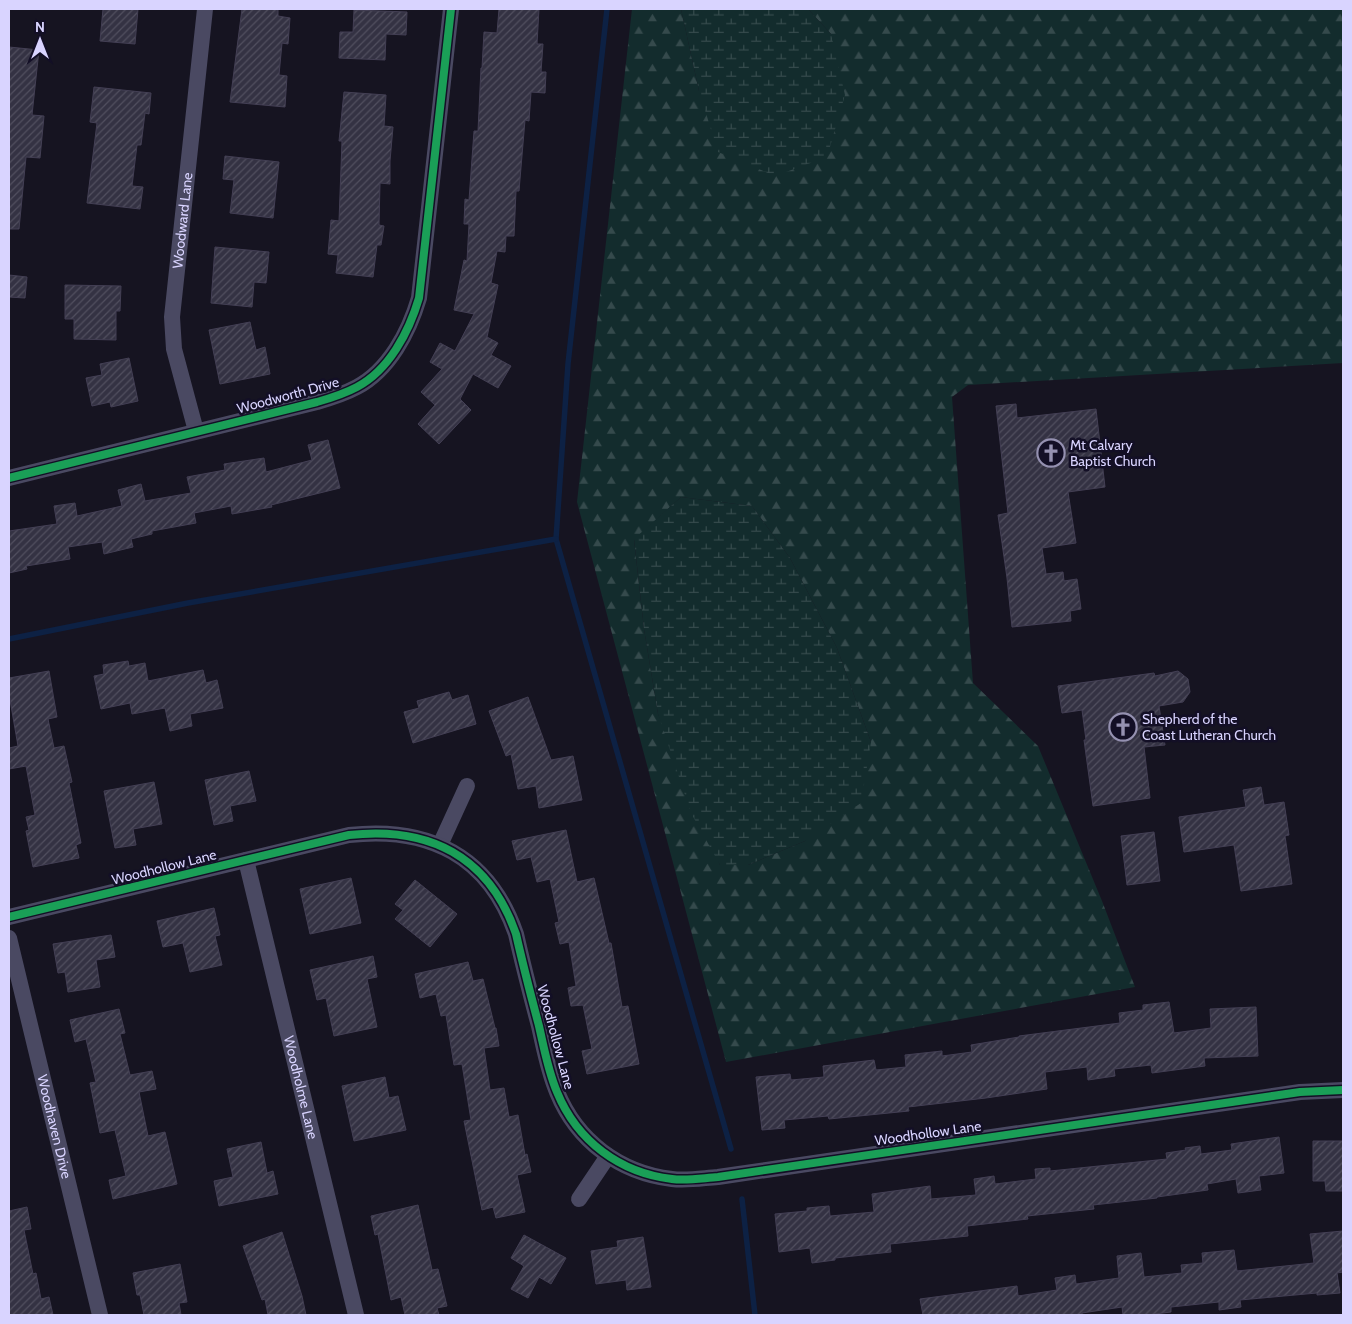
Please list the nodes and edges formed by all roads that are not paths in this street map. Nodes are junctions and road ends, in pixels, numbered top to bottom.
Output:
1 (205, 9) edge
2 (451, 9) edge
3 (196, 431) junction
4 (9, 478) edge
5 (467, 786) dead end
6 (440, 845) junction
7 (246, 860) junction
8 (9, 917) edge
9 (9, 938) edge
10 (1343, 1090) edge
11 (608, 1156) junction
12 (579, 1199) dead end
13 (100, 1315) edge
14 (356, 1315) edge

1 - 3 street, Woodward Lane
2 - 3 street, Woodworth Drive
3 - 4 street, Woodworth Drive
5 - 6 street
6 - 7 street, Woodhollow Lane
6 - 11 street, Woodhollow Lane
7 - 8 street, Woodhollow Lane
7 - 14 street, Woodholme Lane
9 - 13 street, Woodhaven Drive
10 - 11 street, Woodhollow Lane
11 - 12 street

